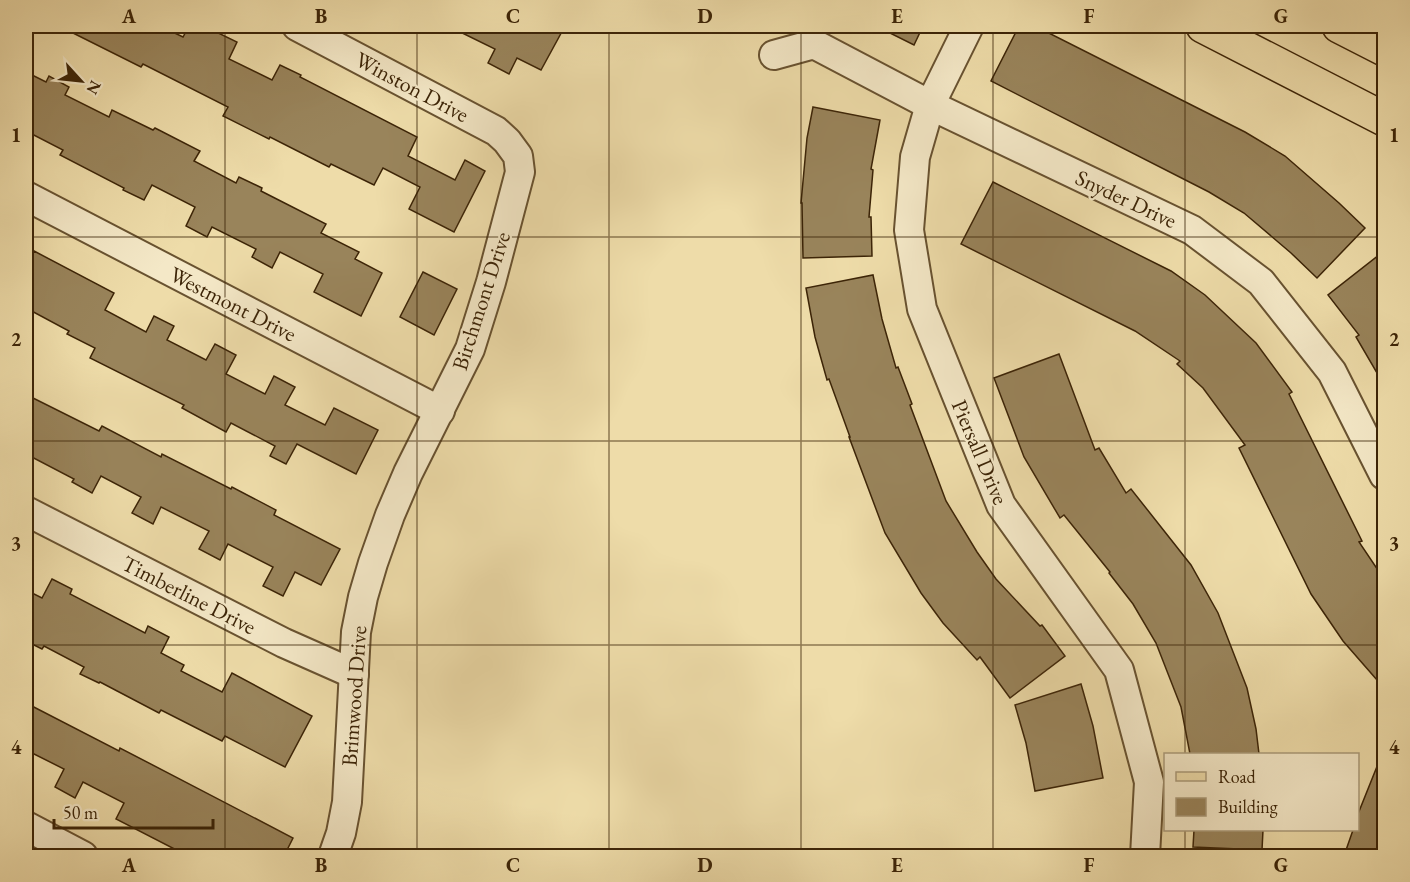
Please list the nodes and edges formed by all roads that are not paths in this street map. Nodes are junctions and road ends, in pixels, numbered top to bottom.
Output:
1 (297, 26) edge
2 (969, 26) edge
3 (1203, 26) edge
4 (1340, 26) edge
5 (1384, 49) edge
6 (774, 55) dead end
7 (930, 105) junction
8 (1384, 119) edge
9 (496, 131) joint
10 (26, 196) edge
11 (440, 411) junction
12 (1384, 475) edge
13 (26, 511) edge
14 (382, 536) joint
15 (354, 674) junction
16 (26, 826) edge
17 (83, 856) edge
18 (333, 856) edge
19 (1145, 856) edge

1 - 9 street, Winston Drive
2 - 7 street, Piersall Drive
3 - 8 main road
4 - 5 main road
6 - 7 street, Snyder Drive
7 - 12 street, Snyder Drive
7 - 19 street, Piersall Drive
9 - 11 street, Birchmont Drive
10 - 11 street, Westmont Drive
11 - 14 street, Birchmont Drive
13 - 15 street, Timberline Drive
14 - 15 street, Brimwood Drive
15 - 18 street, Brimwood Drive
16 - 17 street

